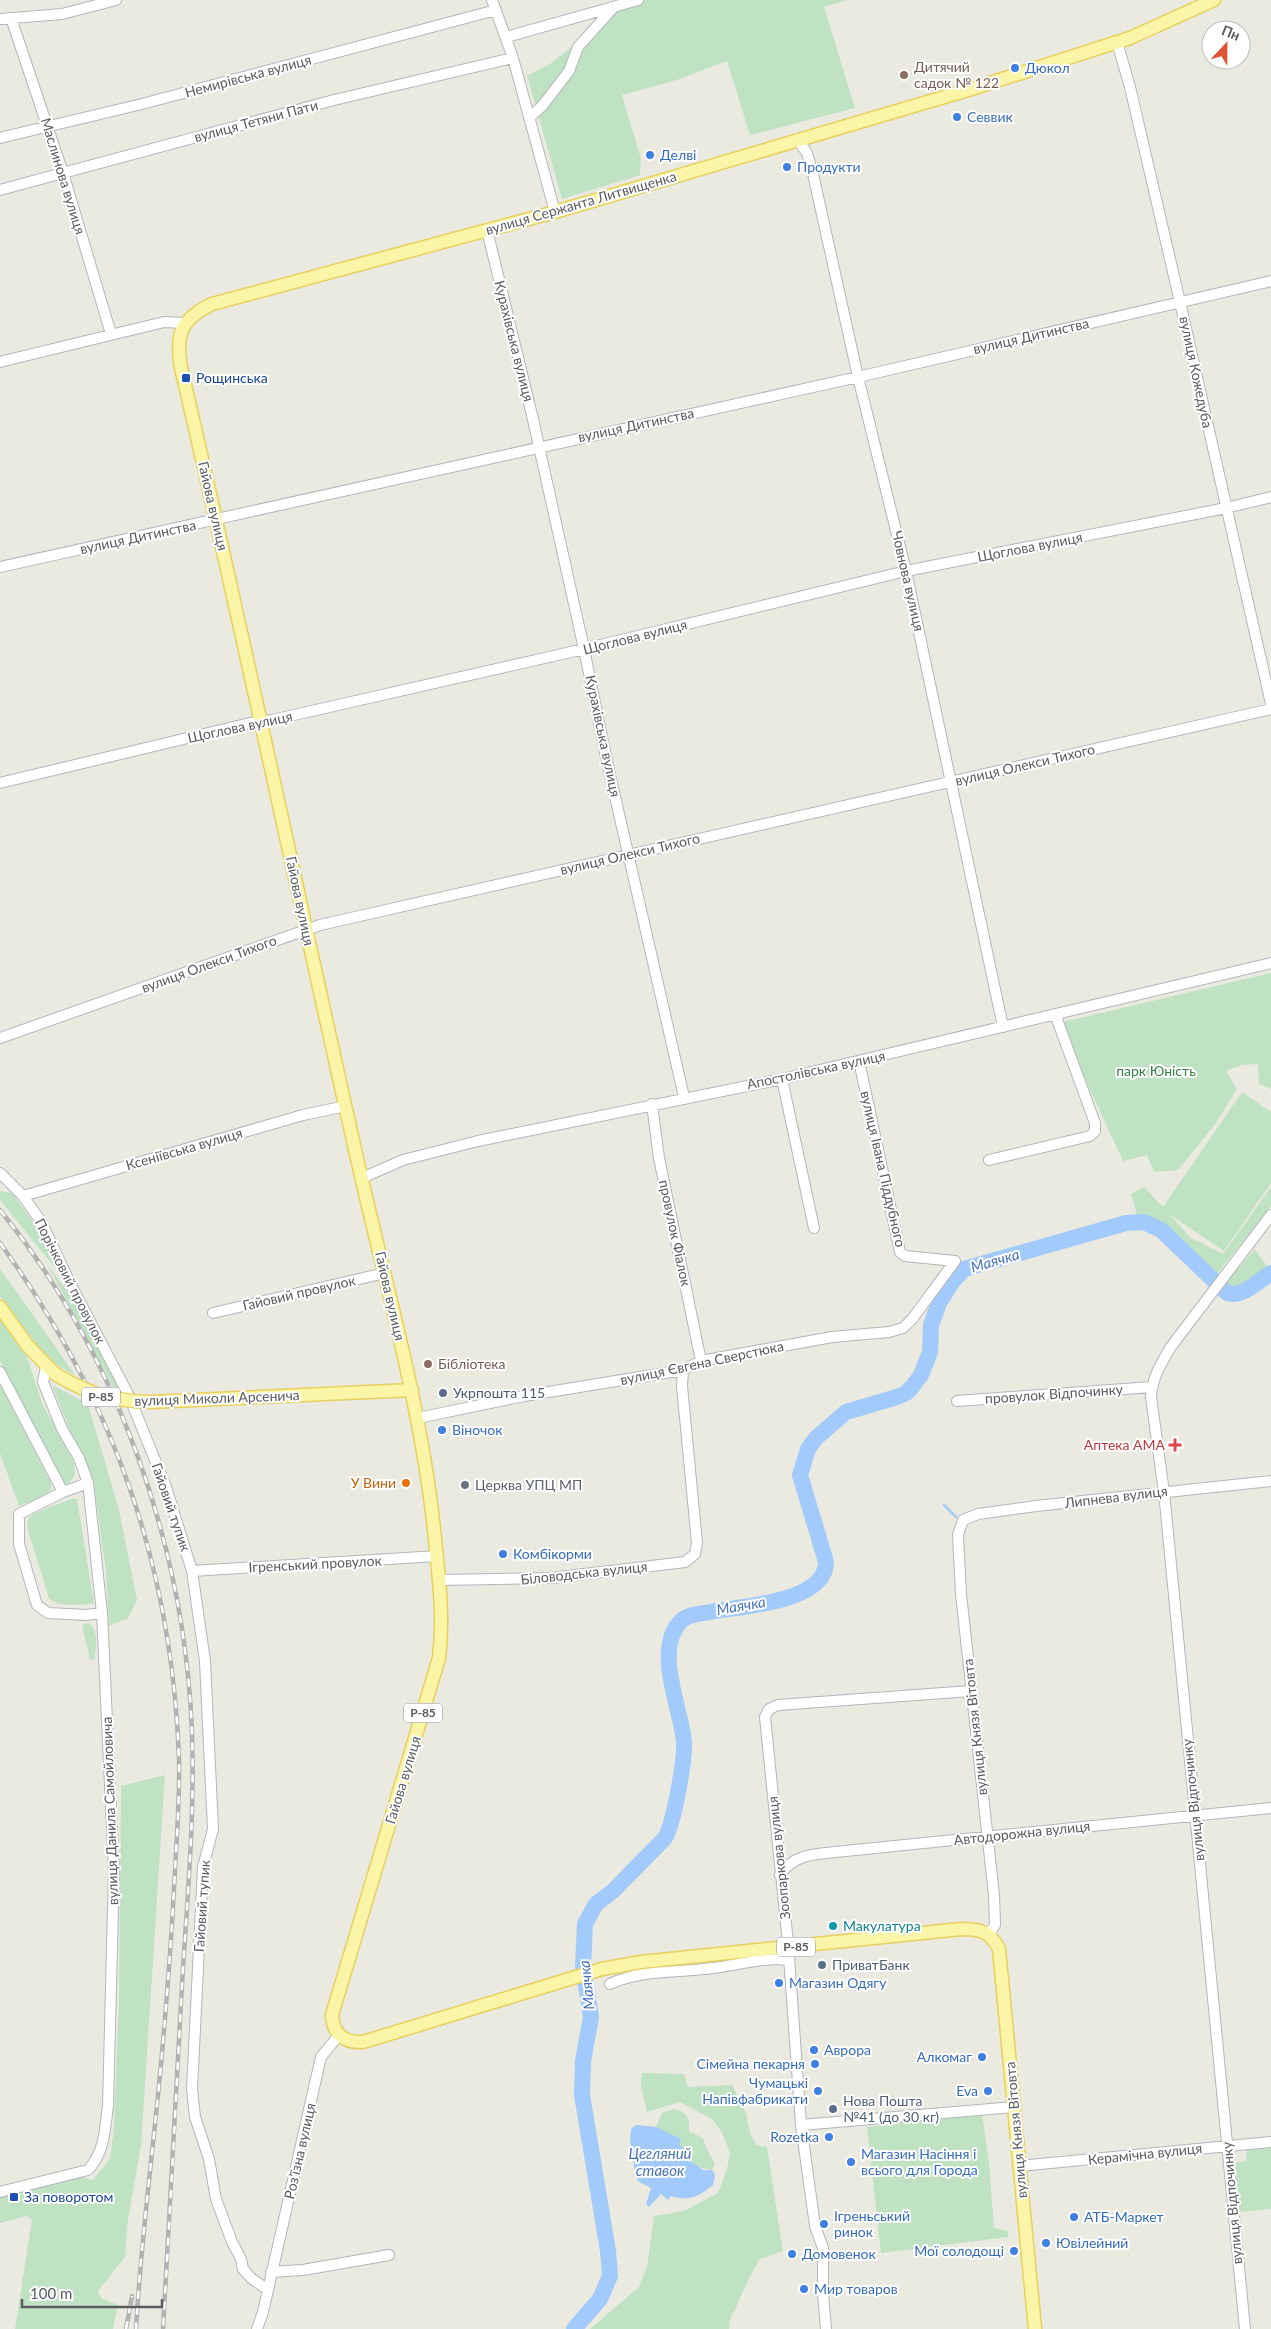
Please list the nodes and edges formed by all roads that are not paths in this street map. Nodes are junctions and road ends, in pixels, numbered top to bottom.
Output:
1 (116, 0) edge
2 (638, 0) edge
3 (1214, 0) edge
4 (494, 5) edge
5 (613, 8) junction
6 (11, 18) junction
7 (0, 19) edge
8 (506, 37) junction
9 (1117, 42) junction
10 (513, 58) junction
11 (529, 118) junction
12 (48, 127) junction
13 (0, 138) edge
14 (798, 139) junction
15 (63, 173) junction
16 (0, 190) edge
17 (555, 212) junction
18 (487, 230) junction
19 (1271, 281) edge
20 (1180, 302) junction
21 (185, 323) junction
22 (111, 334) junction
23 (0, 362) edge
24 (858, 377) junction
25 (537, 446) junction
26 (1271, 497) edge
27 (1226, 508) junction
28 (217, 519) junction
29 (0, 567) edge
30 (906, 571) junction
31 (584, 649) junction
32 (1271, 704) edge
33 (1271, 709) edge
34 (261, 721) junction
35 (0, 783) edge
36 (950, 783) junction
37 (629, 855) junction
38 (306, 929) junction
39 (1271, 962) edge
40 (1055, 1014) junction
41 (1003, 1028) junction
42 (0, 1038) edge
43 (859, 1061) junction
44 (782, 1079) junction
45 (684, 1097) junction
46 (652, 1104) junction
47 (346, 1106) junction
48 (989, 1160) dead end
49 (0, 1173) edge
50 (362, 1178) junction
51 (23, 1196) junction
52 (1271, 1215) edge
53 (814, 1228) dead end
54 (955, 1261) joint
55 (385, 1273) junction
56 (0, 1307) edge
57 (213, 1313) dead end
58 (701, 1361) junction
59 (51, 1370) junction
60 (683, 1370) junction
61 (0, 1372) edge
62 (1152, 1386) junction
63 (412, 1390) junction
64 (129, 1396) joint
65 (957, 1400) dead end
66 (418, 1418) junction
67 (1271, 1481) edge
68 (88, 1483) junction
69 (63, 1492) junction
70 (1164, 1492) junction
71 (963, 1520) joint
72 (438, 1556) junction
73 (192, 1571) junction
74 (439, 1580) junction
75 (102, 1613) junction
76 (971, 1691) junction
77 (1271, 1808) edge
78 (1194, 1815) junction
79 (987, 1836) junction
80 (780, 1875) junction
81 (989, 1934) junction
82 (788, 1954) junction
83 (610, 1984) dead end
84 (338, 2035) junction
85 (1014, 2107) junction
86 (801, 2124) junction
87 (1271, 2142) edge
88 (1228, 2145) junction
89 (1019, 2166) junction
90 (0, 2192) edge
91 (389, 2255) dead end
92 (272, 2272) junction
93 (268, 2290) junction
94 (257, 2329) edge
95 (826, 2329) edge
96 (1035, 2329) edge
97 (1245, 2329) edge

1 - 6 street
2 - 5 street
3 - 9 main road, вулиця Сержанта Литвищенка
4 - 8 street
4 - 12 street, Немирівська вулиця
5 - 8 street
5 - 11 street
6 - 7 street
6 - 12 street, Маслинова вулиця
8 - 10 street
9 - 14 main road, вулиця Сержанта Литвищенка
9 - 20 street, вулиця Кожедуба
10 - 11 street
10 - 15 street, вулиця Тетяни Пати
11 - 17 street
12 - 13 street, Немирівська вулиця
12 - 15 street, Маслинова вулиця
14 - 17 main road, вулиця Сержанта Литвищенка
14 - 24 street, Човнова вулиця
15 - 16 street, вулиця Тетяни Пати
15 - 22 street, Маслинова вулиця
17 - 18 main road, вулиця Сержанта Литвищенка
18 - 21 main road, вулиця Сержанта Литвищенка
18 - 25 street, Курахівська вулиця
19 - 20 street, вулиця Дитинства
20 - 24 street, вулиця Дитинства
20 - 27 street, вулиця Кожедуба
21 - 22 street
21 - 28 main road, Гайова вулиця
22 - 23 street
24 - 25 street, вулиця Дитинства
24 - 30 street, Човнова вулиця
25 - 28 street, вулиця Дитинства
25 - 31 street, Курахівська вулиця
26 - 27 street, Щоглова вулиця
27 - 30 street, Щоглова вулиця
27 - 32 street, вулиця Кожедуба
28 - 29 street, вулиця Дитинства
28 - 34 main road, Гайова вулиця
30 - 31 street, Щоглова вулиця
30 - 36 street, Човнова вулиця
31 - 34 street, Щоглова вулиця
31 - 37 street, Курахівська вулиця
33 - 36 street, вулиця Олекси Тихого
34 - 35 street, Щоглова вулиця
34 - 38 main road, Гайова вулиця
36 - 37 street, вулиця Олекси Тихого
36 - 41 street, Човнова вулиця
37 - 38 street, вулиця Олекси Тихого
37 - 45 street, Курахівська вулиця
38 - 42 street, вулиця Олекси Тихого
38 - 47 main road, Гайова вулиця
39 - 40 street, Апостолівська вулиця
40 - 41 street, Апостолівська вулиця
40 - 48 street
41 - 43 street, Апостолівська вулиця
43 - 44 street, Апостолівська вулиця
43 - 54 street, вулиця Івана Піддубного
44 - 45 street, Апостолівська вулиця
44 - 53 street
45 - 46 street, Апостолівська вулиця
46 - 50 street, Апостолівська вулиця
46 - 58 street, провулок Фіалок
47 - 50 main road, Гайова вулиця
47 - 51 street, Ксеніївська вулиця
49 - 51 street, Порічковий провулок
50 - 55 main road, Гайова вулиця
51 - 64 street, Порічковий провулок
52 - 62 street, вулиця Відпочинку
54 - 58 street, вулиця Євгена Сверстюка
55 - 57 street, Гайовий провулок
55 - 63 main road, Гайова вулиця
56 - 59 main road, вулиця Миколи Арсенича / Р-85
58 - 60 street, вулиця Євгена Сверстюка
59 - 63 main road, вулиця Миколи Арсенича / Р-85, bridge
59 - 68 street, вулиця Данила Самойловича
60 - 66 street, вулиця Євгена Сверстюка
60 - 74 street, Біловодська вулиця
61 - 69 street
62 - 65 street, провулок Відпочинку
62 - 70 street, вулиця Відпочинку
63 - 66 main road, Гайова вулиця / Р-85
64 - 73 street, Гайовий тупик
66 - 72 main road, Гайова вулиця / Р-85
67 - 70 street, Липнева вулиця
68 - 69 street
68 - 75 street, вулиця Данила Самойловича
69 - 75 street
70 - 71 street, Липнева вулиця
70 - 78 street, вулиця Відпочинку
71 - 76 street, вулиця Князя Вітовта
72 - 73 street, Ігренський провулок
72 - 74 main road, Гайова вулиця / Р-85
73 - 93 street, Гайовий тупик
74 - 84 main road, Гайова вулиця / Р-85
75 - 90 street, вулиця Данила Самойловича
76 - 79 street, вулиця Князя Вітовта
76 - 80 street, Зоопаркова вулиця
77 - 78 street, Автодорожна вулиця
78 - 79 street, Автодорожна вулиця
78 - 88 street, вулиця Відпочинку
79 - 80 street, Автодорожна вулиця
79 - 81 street, вулиця Князя Вітовта
80 - 82 street, Зоопаркова вулиця
81 - 82 main road, Р-85
81 - 85 main road, вулиця Князя Вітовта
82 - 83 street
82 - 84 main road, Р-85
82 - 86 street, Зоопаркова вулиця
84 - 92 street, Розʼїзна вулиця
85 - 86 street
85 - 89 main road, вулиця Князя Вітовта
86 - 95 street, Зоопаркова вулиця
87 - 88 street, Керамічна вулиця
88 - 89 street, Керамічна вулиця
88 - 97 street, вулиця Відпочинку
89 - 96 main road, вулиця Князя Вітовта
91 - 92 street
92 - 93 street, Розʼїзна вулиця
93 - 94 street, Розʼїзна вулиця

